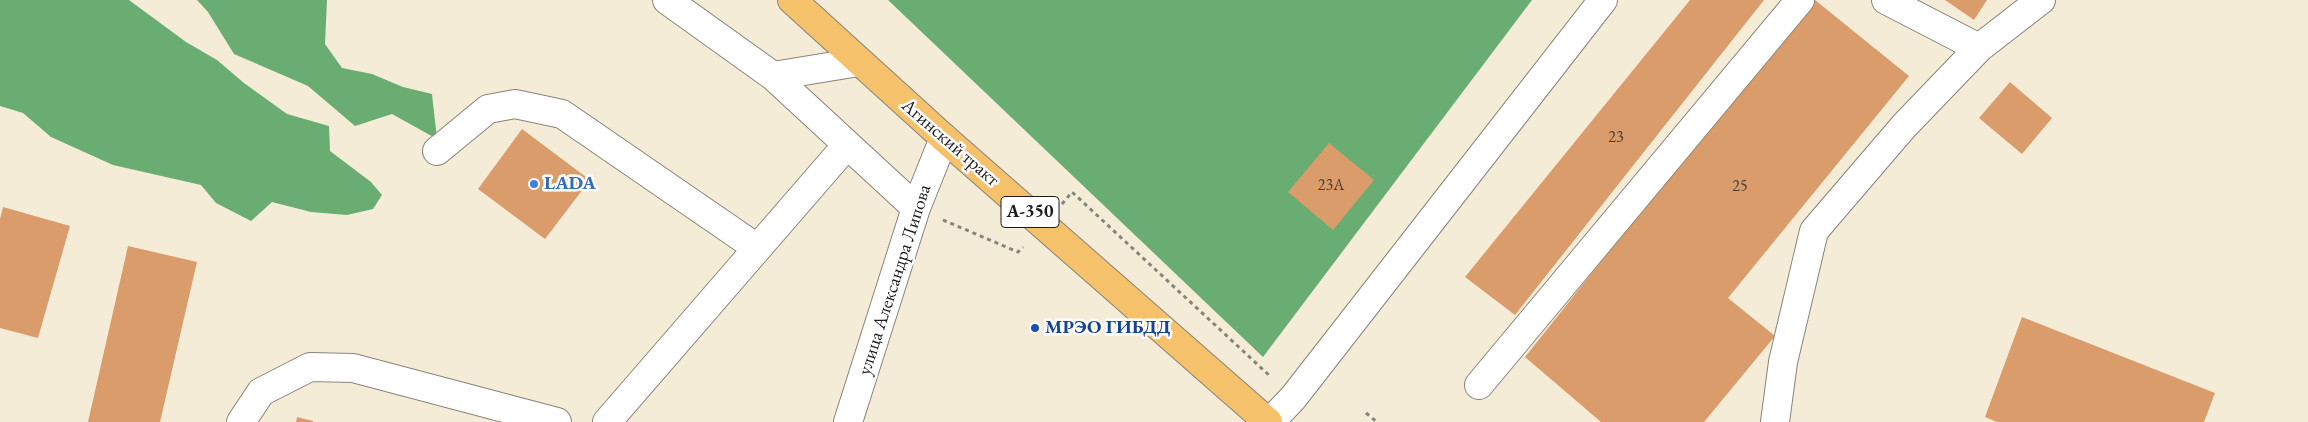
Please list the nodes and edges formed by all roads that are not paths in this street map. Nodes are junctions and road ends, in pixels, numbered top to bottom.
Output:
1 (667, 0) edge
2 (792, 0) edge
3 (1603, 0) edge
4 (1800, 0) edge
5 (1886, 0) edge
6 (2041, 0) edge
7 (1978, 48) junction
8 (859, 62) junction
9 (773, 76) junction
10 (944, 138) junction
11 (846, 144) junction
12 (437, 151) dead end
13 (916, 208) junction
14 (757, 248) junction
15 (1479, 385) dead end
16 (241, 422) edge
17 (557, 422) edge
18 (607, 422) edge
19 (848, 422) edge
20 (1269, 422) edge
21 (1775, 422) edge

1 - 9 street
2 - 8 highway, Агинский тракт / А-350
3 - 20 street
4 - 15 street
5 - 7 street
6 - 7 street
7 - 21 street
8 - 9 street
8 - 10 highway, Агинский тракт / А-350
9 - 11 street
10 - 13 street, улица Александра Липова
10 - 20 highway, Агинский тракт / А-350
11 - 13 street
11 - 14 street
12 - 14 street
13 - 19 street, улица Александра Липова
14 - 18 street
16 - 17 street

